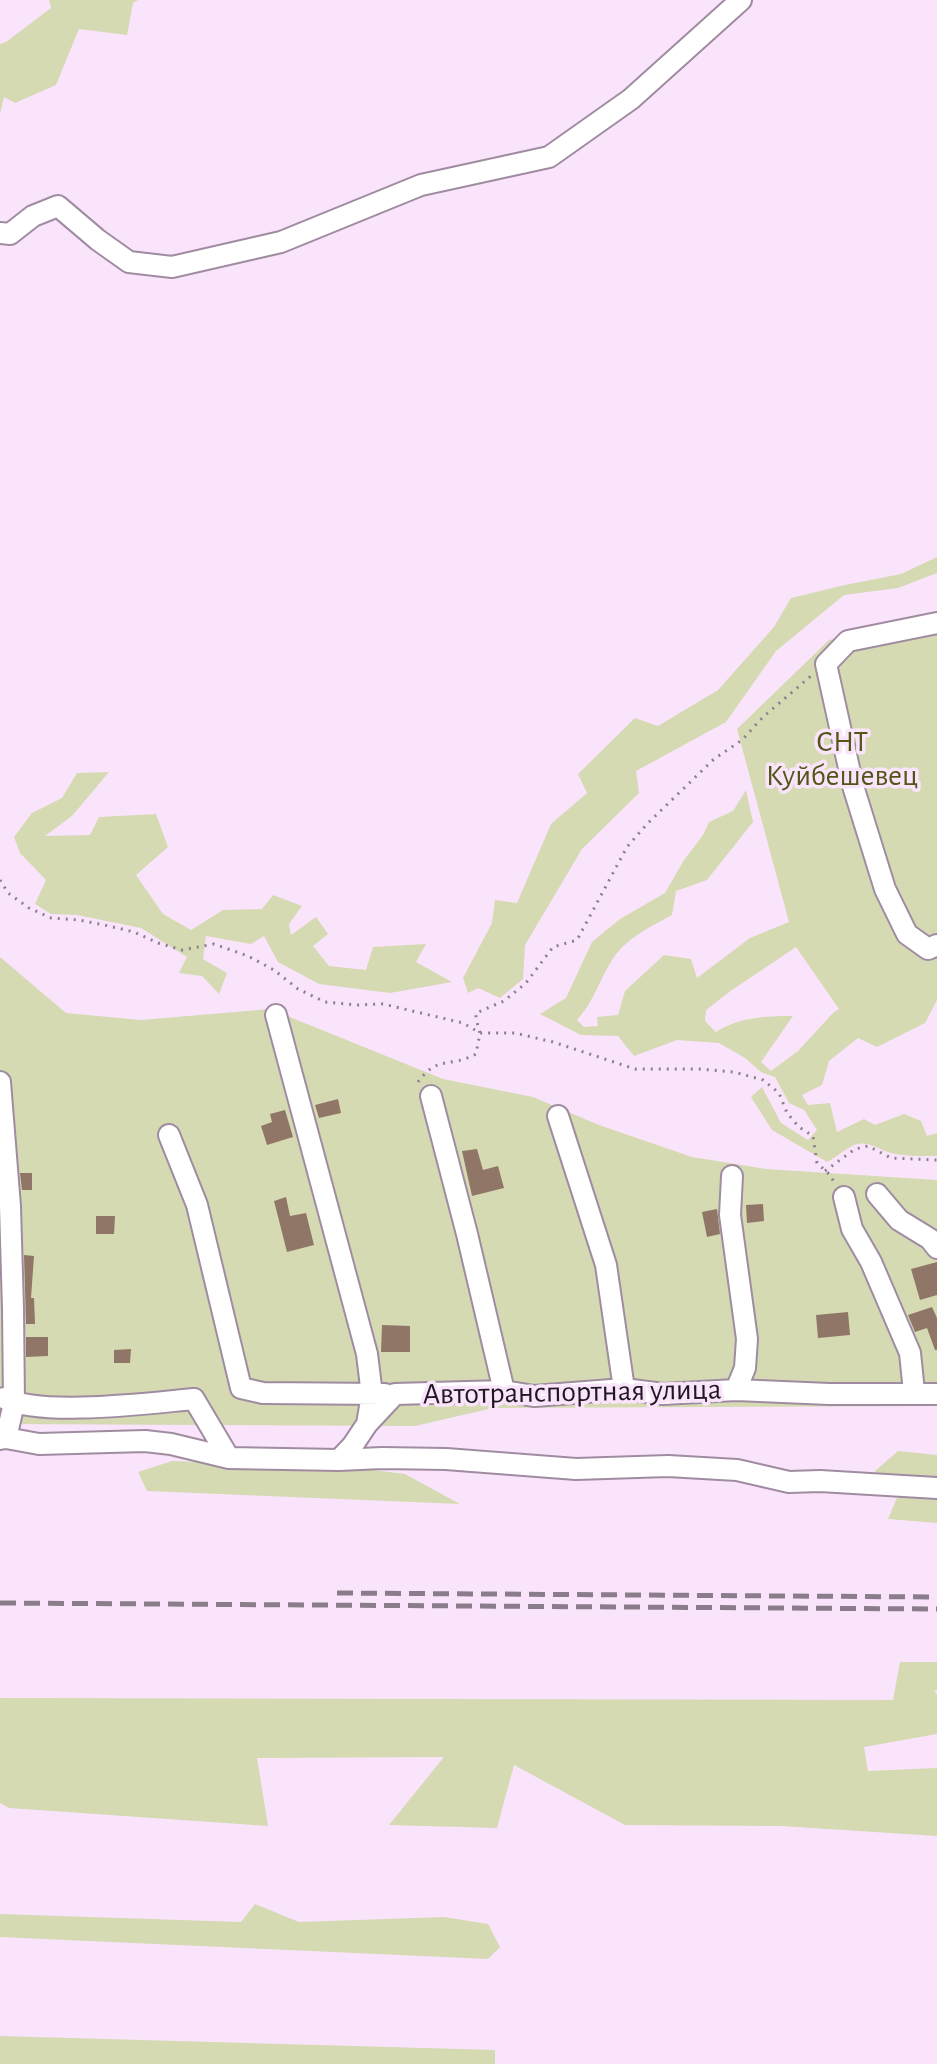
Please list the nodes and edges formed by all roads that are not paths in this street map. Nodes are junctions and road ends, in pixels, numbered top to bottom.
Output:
1 (741, 0) edge
2 (0, 233) edge
3 (937, 623) edge
4 (937, 945) edge
5 (276, 1015) dead end
6 (0, 1082) edge
7 (431, 1096) road end
8 (558, 1116) dead end
9 (169, 1135) dead end
10 (732, 1176) dead end
11 (877, 1194) dead end
12 (844, 1197) road end
13 (5, 1206) edge
14 (937, 1248) edge
15 (624, 1389) junction
16 (736, 1390) junction
17 (504, 1391) junction
18 (914, 1392) junction
19 (395, 1394) junction
20 (937, 1394) edge
21 (372, 1395) junction
22 (7, 1399) edge
23 (367, 1424) junction
24 (3, 1438) edge
25 (229, 1458) junction
26 (339, 1460) junction
27 (937, 1488) edge

1 - 2 street
3 - 4 street
5 - 21 street
6 - 13 street
7 - 17 street
8 - 15 street
9 - 21 street
10 - 16 street
11 - 14 street
12 - 18 street
13 - 22 street
15 - 16 street, Автотранспортная улица
15 - 17 street, Автотранспортная улица
16 - 18 street, Автотранспортная улица
17 - 19 street, Автотранспортная улица
18 - 20 street, Автотранспортная улица
19 - 21 street
19 - 23 street, Автотранспортная улица
21 - 23 street
22 - 24 street
22 - 25 street
23 - 26 street, Автотранспортная улица
24 - 25 street
25 - 26 street
26 - 27 street

